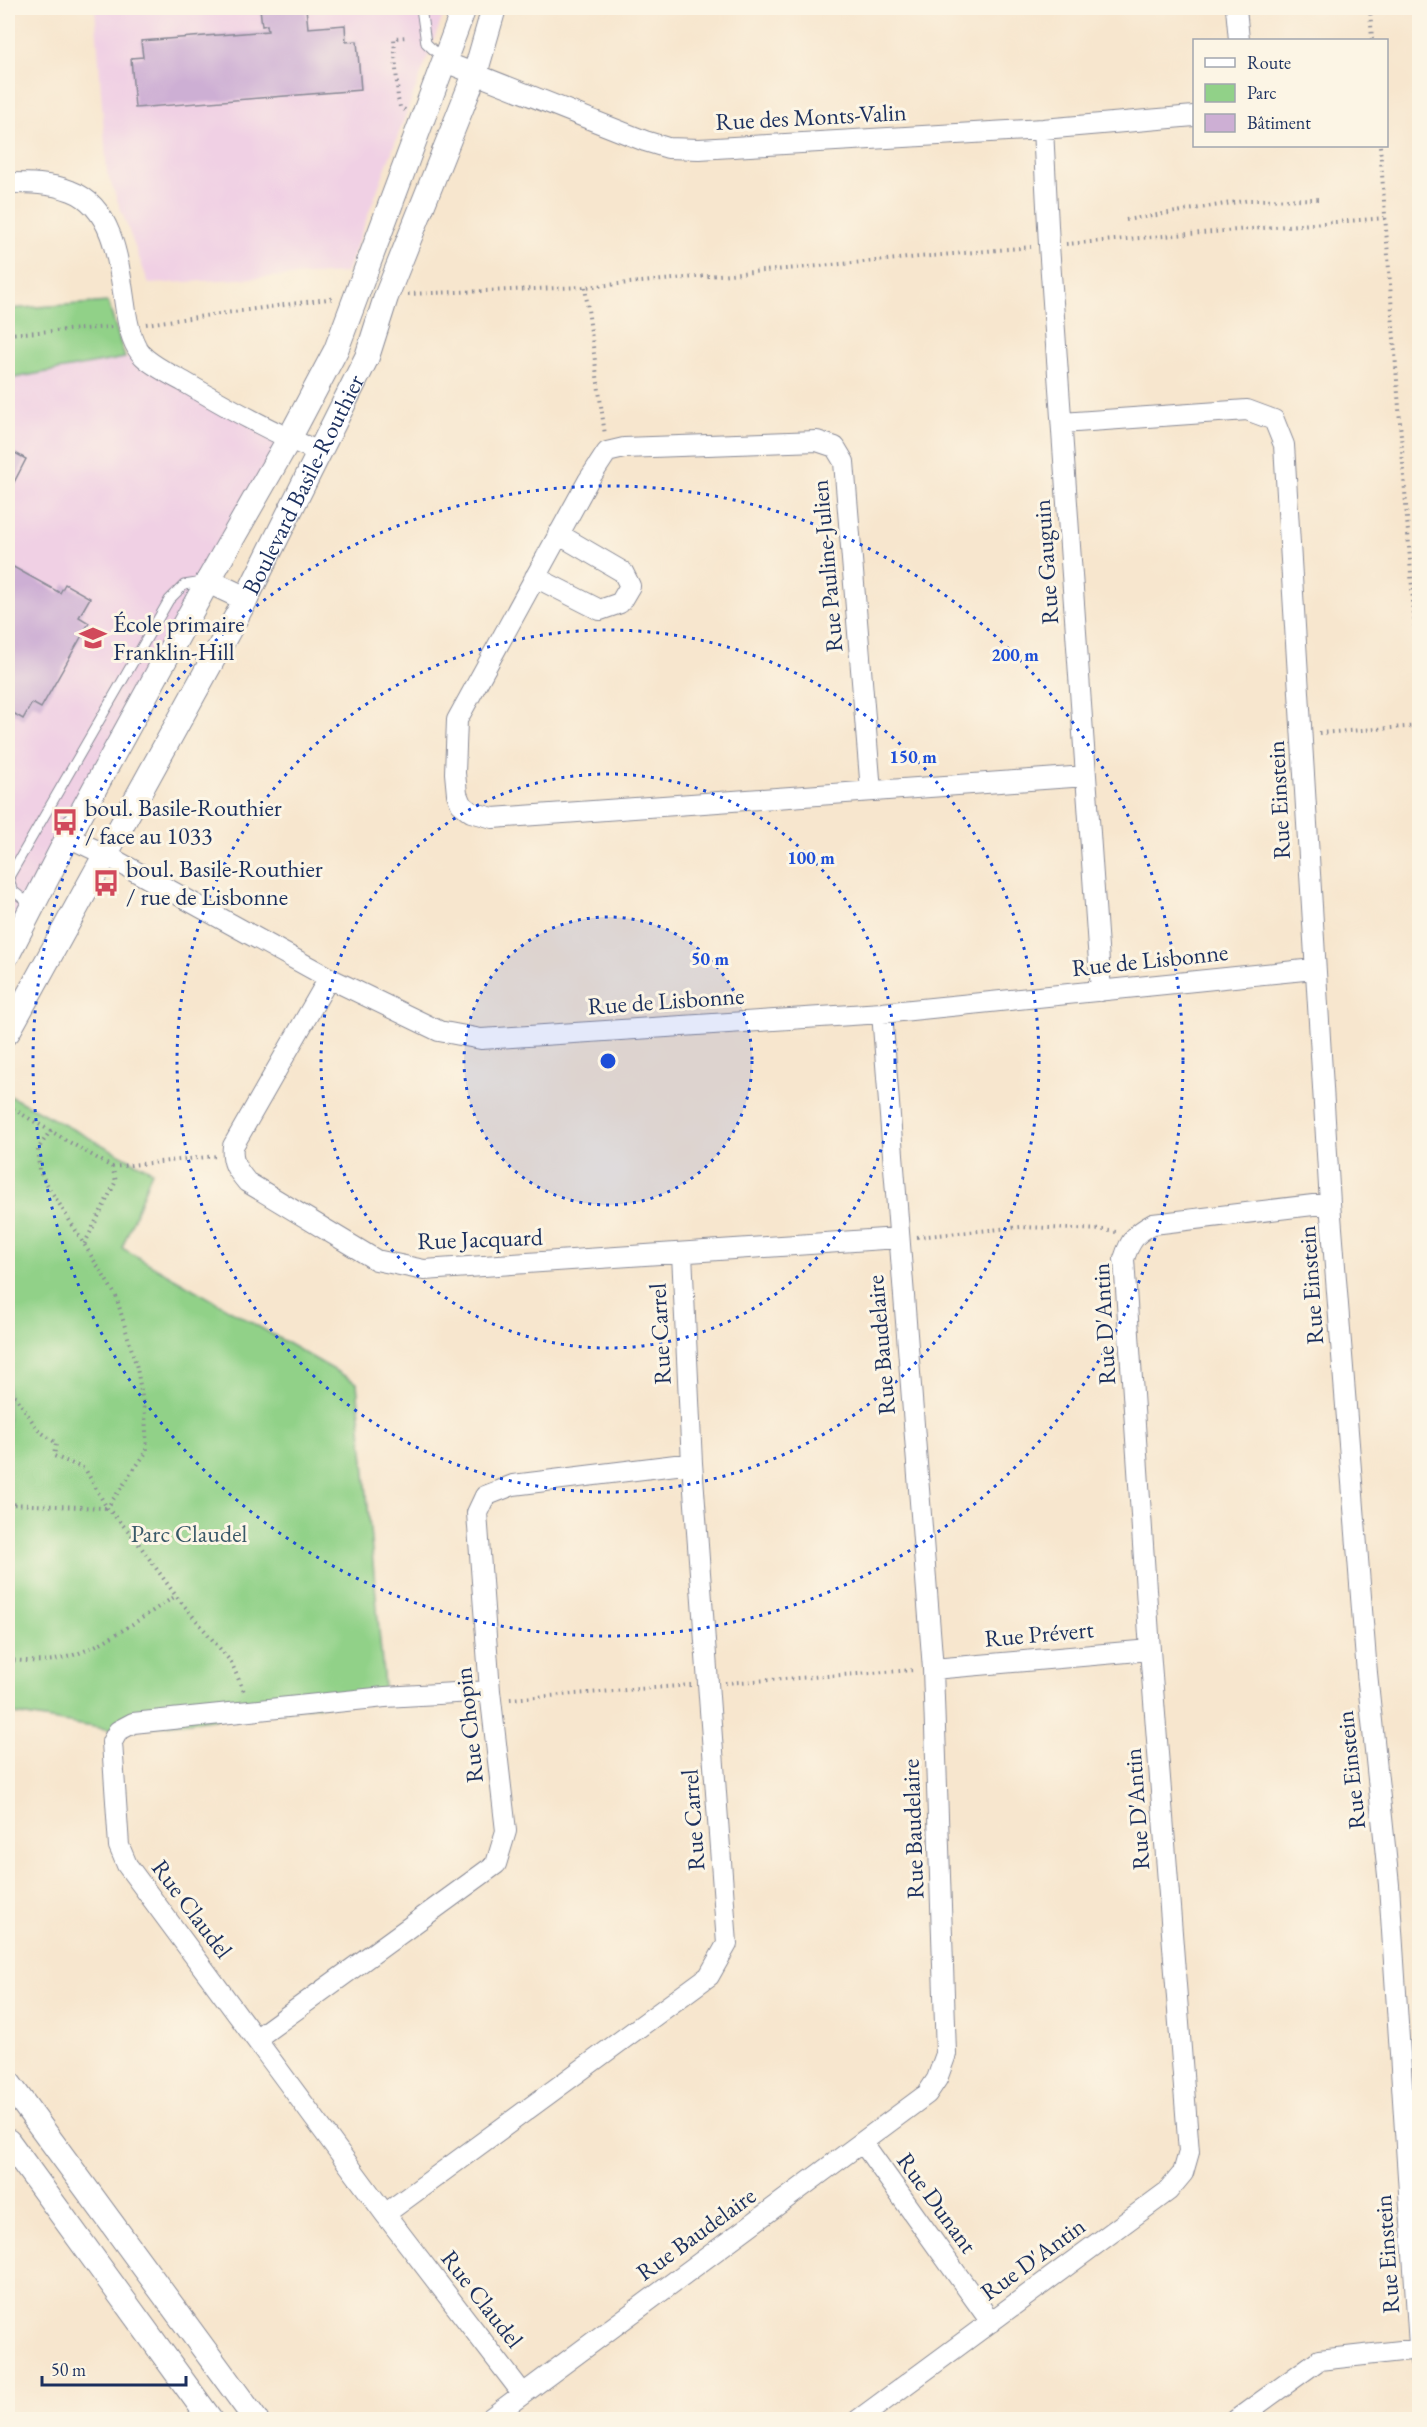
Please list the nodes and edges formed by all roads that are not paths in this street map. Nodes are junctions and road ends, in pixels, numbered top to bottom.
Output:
1 (421, 8) edge
2 (464, 8) edge
3 (494, 8) edge
4 (1236, 8) edge
5 (1239, 39) edge
6 (445, 62) junction
7 (475, 74) junction
8 (1193, 116) edge
9 (1044, 129) junction
10 (8, 183) edge
11 (1062, 423) junction
12 (289, 439) junction
13 (320, 452) junction
14 (558, 534) junction
15 (535, 577) junction
16 (208, 581) junction
17 (246, 599) junction
18 (1086, 776) junction
19 (871, 791) junction
20 (68, 837) junction
21 (104, 854) junction
22 (32, 906) junction
23 (8, 954) edge
24 (1314, 969) junction
25 (329, 978) junction
26 (1101, 991) junction
27 (882, 1013) junction
28 (8, 1032) edge
29 (1330, 1203) junction
30 (898, 1238) junction
31 (682, 1254) junction
32 (692, 1463) junction
33 (1150, 1650) junction
34 (933, 1669) junction
35 (490, 1691) junction
36 (257, 2038) junction
37 (8, 2082) edge
38 (8, 2140) edge
39 (863, 2144) junction
40 (385, 2214) junction
41 (991, 2322) junction
42 (1419, 2355) edge
43 (523, 2394) junction
44 (211, 2420) edge
45 (255, 2420) edge
46 (488, 2420) edge
47 (858, 2420) edge
48 (1236, 2420) edge

1 - 6 lane
2 - 6 street, Boulevard Basile-Routhier
3 - 7 street, Boulevard Basile-Routhier
4 - 5 street
6 - 7 street, Rue des Monts-Valin
6 - 12 street, Boulevard Basile-Routhier
7 - 9 street, Rue des Monts-Valin
7 - 13 street, Boulevard Basile-Routhier
8 - 9 street, Rue des Monts-Valin
9 - 11 street, Rue Gauguin
10 - 12 street
11 - 18 street, Rue Gauguin
11 - 24 street, Rue Einstein
12 - 13 street
12 - 16 street, Boulevard Basile-Routhier
13 - 17 street, Boulevard Basile-Routhier
14 - 15 street
14 - 15 street
14 - 19 street, Rue Pauline-Julien
15 - 19 street
16 - 17 street
16 - 20 street, Boulevard Basile-Routhier
16 - 22 lane
17 - 21 street, Boulevard Basile-Routhier
18 - 19 street
18 - 26 street, Rue Gauguin
20 - 21 street, Rue de Lisbonne
20 - 22 street, Boulevard Basile-Routhier
21 - 25 street, Rue de Lisbonne
21 - 28 street, Boulevard Basile-Routhier
22 - 23 street, Boulevard Basile-Routhier
24 - 26 street, Rue de Lisbonne
24 - 29 street, Rue Einstein
25 - 27 street, Rue de Lisbonne
25 - 31 street, Rue Jacquard
26 - 27 street, Rue de Lisbonne
27 - 30 street, Rue Baudelaire
29 - 33 street, Rue D'Antin
29 - 42 street, Rue Einstein
30 - 31 street, Rue Jacquard
30 - 34 street, Rue Baudelaire
31 - 32 street, Rue Carrel
32 - 35 street, Rue Chopin
32 - 40 street, Rue Carrel
33 - 34 street, Rue Prévert
33 - 41 street, Rue D'Antin
34 - 39 street, Rue Baudelaire
35 - 36 street, Rue Chopin
35 - 36 street, Rue Claudel
36 - 40 street, Rue Claudel
37 - 45 street
38 - 44 street
39 - 41 street, Rue Dunant
39 - 43 street, Rue Baudelaire
40 - 43 street, Rue Claudel
41 - 47 street, Rue D'Antin
42 - 48 street
43 - 46 street, Rue Baudelaire

